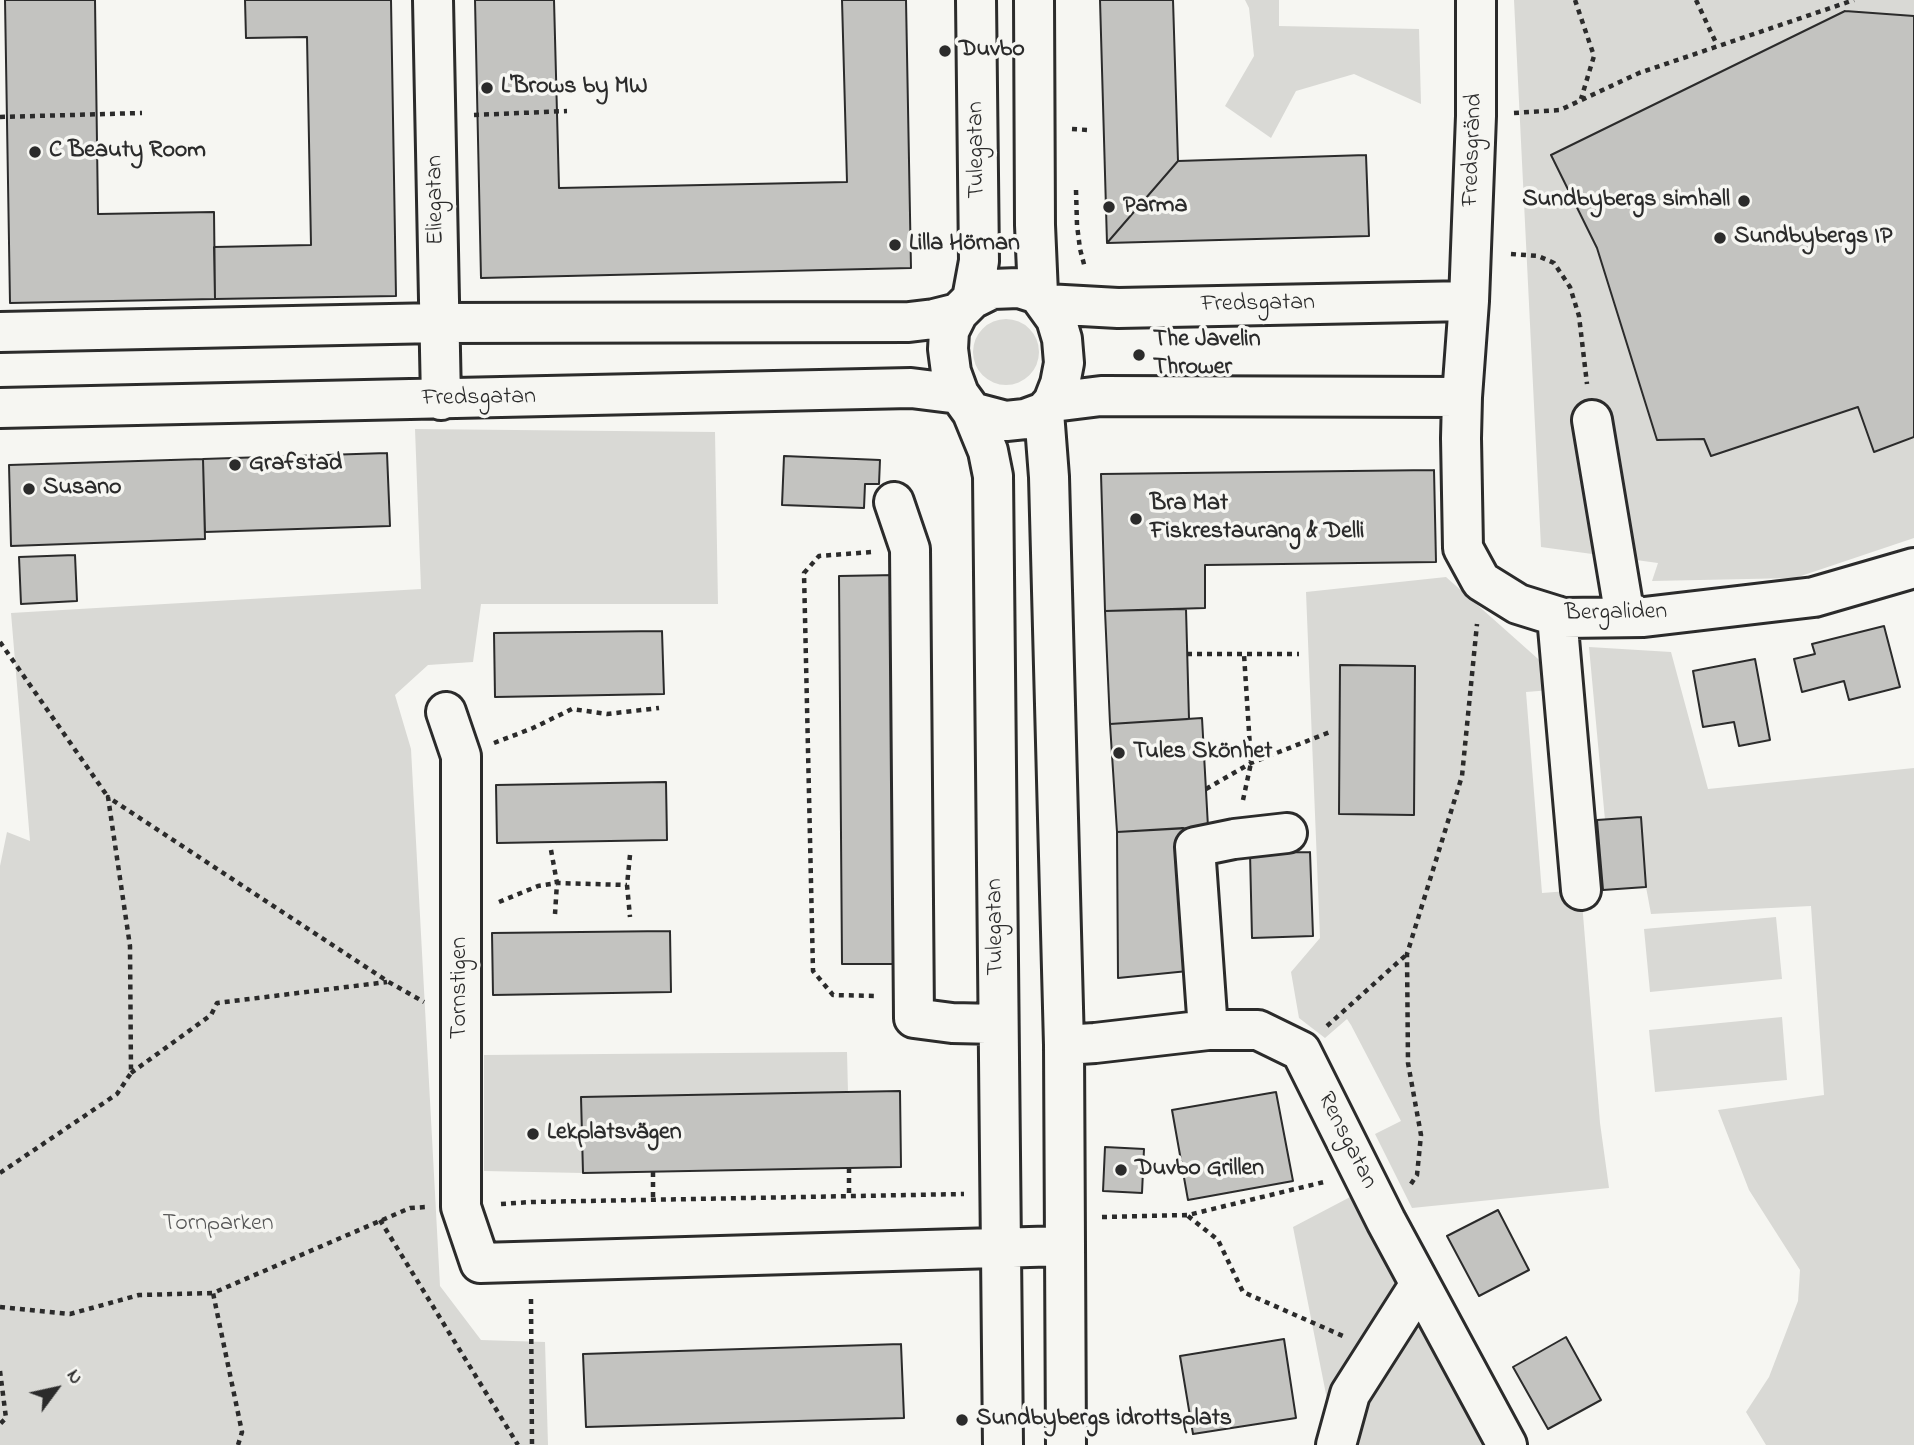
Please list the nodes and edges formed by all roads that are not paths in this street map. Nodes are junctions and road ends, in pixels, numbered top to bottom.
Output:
1 (433, 0) edge
2 (976, 0) edge
3 (1034, 0) edge
4 (1476, 0) edge
5 (1042, 299) junction
6 (1469, 301) junction
7 (965, 306) junction
8 (439, 323) junction
9 (0, 332) edge
10 (1462, 397) junction
11 (441, 400) junction
12 (965, 403) junction
13 (1048, 407) junction
14 (0, 408) edge
15 (1592, 420) road end
16 (894, 502) dead end
17 (1914, 568) edge
18 (1557, 616) junction
19 (1625, 617) junction
20 (446, 712) dead end
21 (1287, 833) dead end
22 (1581, 890) dead end
23 (998, 1024) junction
24 (1208, 1030) junction
25 (1064, 1045) junction
26 (1065, 1246) junction
27 (1001, 1249) junction
28 (1420, 1284) junction
29 (1003, 1445) edge
30 (1066, 1445) edge
31 (1336, 1445) edge
32 (1507, 1445) edge

1 - 8 street, Eliegatan
2 - 7 street, Tulegatan
3 - 5 street
4 - 6 street, Fredsgränd
5 - 6 street, Fredsgatan
5 - 7 street
5 - 13 street
6 - 10 street, Bergaliden
7 - 8 street
7 - 12 street, Tulegatan
8 - 9 street
8 - 11 street, Eliegatan
10 - 13 street
10 - 18 street, Bergaliden
11 - 12 street, Fredsgatan
11 - 14 street, Fredsgatan
12 - 13 street
12 - 23 street, Tulegatan
13 - 25 street
15 - 19 street
16 - 23 street
17 - 19 street, Bergaliden
18 - 19 street, Bergaliden
18 - 22 street
20 - 27 street, Tornstigen
21 - 24 street
23 - 27 street, Tulegatan
24 - 25 street
24 - 28 street, Rensgatan
25 - 26 street
26 - 27 street
26 - 30 street
27 - 29 street, Tulegatan
28 - 31 street
28 - 32 street, Rensgatan

